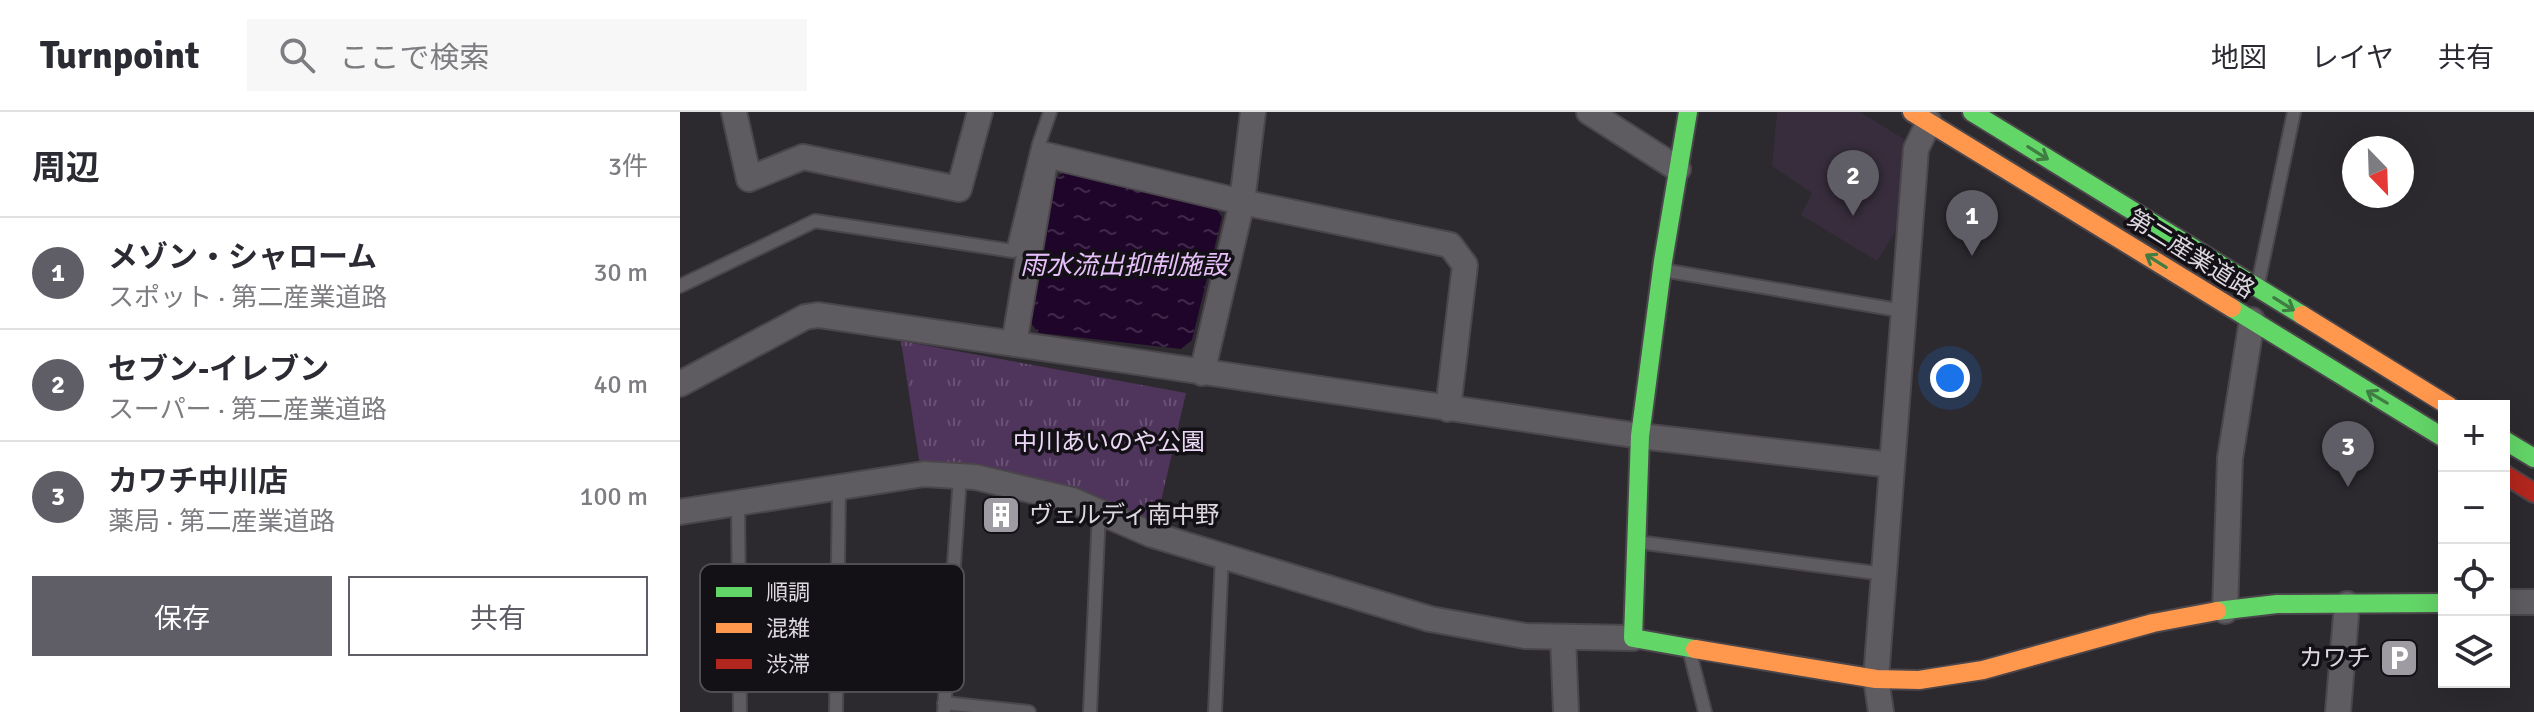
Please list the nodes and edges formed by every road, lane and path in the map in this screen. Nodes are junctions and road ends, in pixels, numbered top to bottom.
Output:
1 (734, 112) edge
2 (980, 112) edge
3 (1050, 112) edge
4 (1253, 112) edge
5 (1589, 112) edge
6 (1688, 112) edge
7 (1972, 112) edge
8 (2294, 112) edge
9 (1921, 117) edge
10 (1678, 169) junction
11 (1242, 202) junction
12 (1662, 269) junction
13 (680, 286) edge
14 (2258, 288) junction
15 (1904, 311) junction
16 (2252, 320) junction
17 (1014, 344) junction
18 (1202, 373) junction
19 (680, 384) edge
20 (2439, 400) edge
21 (1448, 409) junction
22 (2438, 434) edge
23 (1640, 436) junction
24 (2510, 444) edge
25 (2534, 458) edge
26 (1892, 465) junction
27 (960, 476) junction
28 (2510, 478) edge
29 (839, 486) junction
30 (2534, 493) edge
31 (738, 504) junction
32 (680, 512) edge
33 (1099, 512) junction
34 (1636, 542) junction
35 (1222, 555) junction
36 (739, 564) edge
37 (838, 564) edge
38 (954, 564) edge
39 (1884, 574) junction
40 (2510, 602) edge
41 (2534, 602) edge
42 (2438, 603) edge
43 (2347, 604) junction
44 (2225, 611) junction
45 (1563, 637) junction
46 (1633, 638) junction
47 (1688, 647) junction
48 (1876, 679) junction
49 (740, 692) edge
50 (836, 692) edge
51 (944, 708) edge
52 (740, 712) edge
53 (836, 712) edge
54 (1029, 712) edge
55 (1090, 712) edge
56 (1215, 712) edge
57 (1566, 712) edge
58 (1705, 712) edge
59 (1881, 712) edge
60 (2338, 712) edge

1 - 2 street
3 - 13 lane
4 - 11 street
5 - 10 street
6 - 10 street
7 -> 14 street, 第二産業道路
8 - 14 lane
9 - 15 street
16 -> 9 street, 第二産業道路
10 - 12 street
11 - 17 street
11 - 18 street
11 - 21 street
12 - 15 lane
12 - 23 street
14 -> 20 street, 第二産業道路
15 - 26 street
22 -> 16 street, 第二産業道路
16 - 44 street
17 - 18 street
17 - 19 street
18 - 21 street
21 - 23 street
23 - 26 street
23 - 34 street
24 - 25 street
26 - 39 street
27 - 29 street
27 - 33 street
27 - 38 lane
28 - 30 street
29 - 31 street
29 - 37 lane
31 - 32 street
31 - 36 lane
33 - 35 street
33 - 55 lane
34 - 39 lane
34 - 46 street
35 - 45 street
35 - 56 lane
39 - 48 street
40 - 41 street
42 - 43 street
43 - 44 street
43 - 60 street
44 - 48 street
45 - 46 street
45 - 57 street
46 - 47 street
47 - 48 street
47 - 58 lane
48 - 59 street
49 - 52 lane
50 - 53 lane
51 - 54 lane

